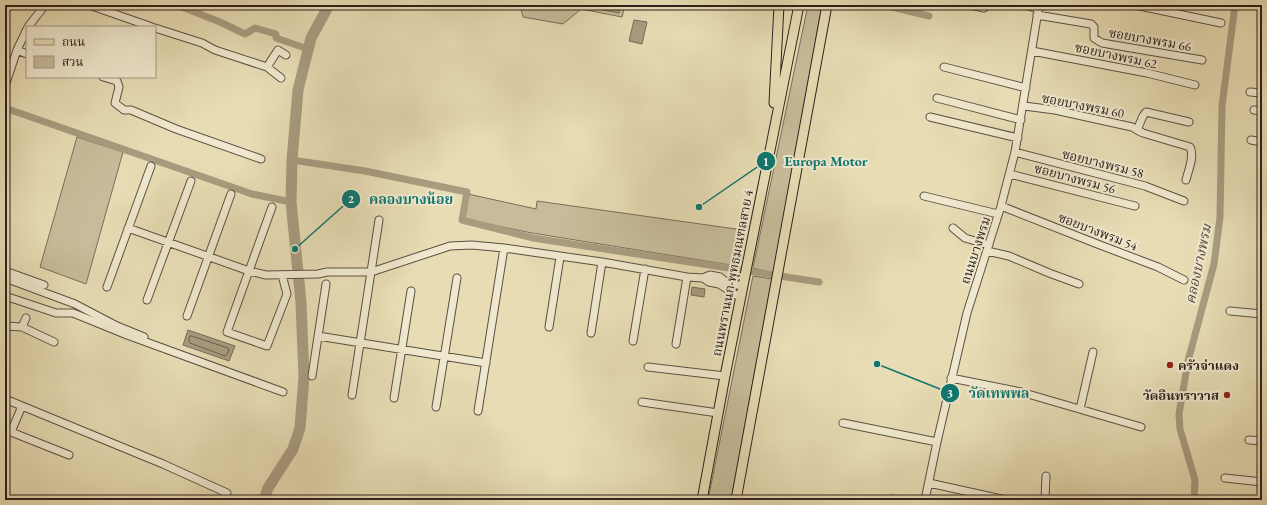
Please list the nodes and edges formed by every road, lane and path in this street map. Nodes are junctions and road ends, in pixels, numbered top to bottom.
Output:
1 (45, 5) edge
2 (89, 5) edge
3 (779, 5) edge
4 (799, 5) edge
5 (827, 5) edge
6 (970, 5) edge
7 (988, 5) edge
8 (1025, 5) edge
9 (1135, 5) edge
10 (1038, 12) edge
11 (1221, 24) dead end
12 (29, 26) edge
13 (151, 26) edge
14 (1086, 27) dead end
15 (156, 28) edge
16 (26, 30) edge
17 (17, 50) junction
18 (1032, 50) junction
19 (26, 54) edge
20 (286, 55) dead end
21 (1202, 60) dead end
22 (267, 67) junction
23 (944, 67) dead end
24 (106, 78) edge
25 (281, 78) dead end
26 (1195, 85) dead end
27 (5, 86) edge
28 (1026, 88) junction
29 (1250, 92) dead end
30 (1262, 93) edge
31 (937, 98) dead end
32 (1024, 106) junction
33 (1254, 110) dead end
34 (1262, 111) edge
35 (930, 117) dead end
36 (1021, 120) junction
37 (1189, 122) dead end
38 (1137, 130) junction
39 (773, 134) junction
40 (1018, 138) junction
41 (1251, 140) dead end
42 (1262, 142) edge
43 (1015, 152) junction
44 (261, 159) dead end
45 (151, 166) dead end
46 (1010, 174) junction
47 (1186, 180) dead end
48 (191, 181) dead end
49 (231, 194) dead end
50 (924, 196) dead end
51 (1184, 201) dead end
52 (1002, 206) junction
53 (1135, 206) dead end
54 (272, 207) dead end
55 (998, 214) junction
56 (379, 220) dead end
57 (128, 228) junction
58 (953, 228) dead end
59 (168, 242) junction
60 (504, 248) junction
61 (988, 248) junction
62 (208, 256) junction
63 (560, 257) junction
64 (602, 262) junction
65 (645, 270) junction
66 (5, 271) edge
67 (249, 271) junction
68 (371, 272) junction
69 (282, 275) junction
70 (687, 277) junction
71 (5, 278) edge
72 (457, 278) dead end
73 (703, 278) junction
74 (1184, 280) dead end
75 (326, 284) dead end
76 (1079, 284) dead end
77 (44, 285) dead end
78 (743, 285) junction
79 (107, 287) dead end
80 (411, 291) dead end
81 (5, 296) edge
82 (741, 298) junction
83 (147, 300) dead end
84 (1230, 311) dead end
85 (1262, 314) edge
86 (187, 316) dead end
87 (26, 318) dead end
88 (5, 326) edge
89 (22, 327) junction
90 (549, 327) dead end
91 (591, 333) dead end
92 (318, 336) junction
93 (154, 340) dead end
94 (633, 341) dead end
95 (54, 342) dead end
96 (360, 343) junction
97 (676, 344) dead end
98 (402, 350) junction
99 (1093, 352) dead end
100 (444, 356) junction
101 (486, 363) junction
102 (648, 367) dead end
103 (312, 376) dead end
104 (725, 376) junction
105 (951, 378) junction
106 (283, 392) dead end
107 (352, 395) dead end
108 (394, 398) dead end
109 (5, 399) edge
110 (642, 402) dead end
111 (22, 406) junction
112 (436, 407) dead end
113 (1080, 409) junction
114 (478, 411) dead end
115 (718, 413) junction
116 (843, 423) dead end
117 (1141, 427) dead end
118 (1249, 440) dead end
119 (1262, 441) edge
120 (937, 442) junction
121 (69, 455) dead end
122 (1046, 476) dead end
123 (1226, 478) dead end
124 (1262, 482) edge
125 (929, 483) junction
126 (227, 493) dead end
127 (702, 500) edge
128 (736, 500) edge
129 (925, 500) edge
130 (1006, 500) edge
131 (1045, 500) edge

1 - 12 street
2 - 13 street
3 - 39 main road
4 - 39 main road, ถนนพรานนก-พุทธมณฑลสาย 4
5 - 128 main road
6 - 7 street
8 - 10 street
9 - 11 street
10 - 14 street
10 - 18 street, ถนนบางพรม
10 - 21 street, ซอยบางพรม 66
15 - 22 street
16 - 17 street
17 - 19 street
17 - 27 street
18 - 26 street, ซอยบางพรม 62
18 - 28 street, ถนนบางพรม
20 - 22 street
22 - 25 street
23 - 28 street
24 - 44 street
28 - 32 street, ถนนบางพรม
29 - 30 street
31 - 36 street
32 - 36 street, ถนนบางพรม
32 - 38 street, ซอยบางพรม 60
33 - 34 street
35 - 40 street
36 - 40 street, ถนนบางพรม
37 - 38 street, ซอยบางพรม 60
38 - 47 street, ซอยบางพรม 60
39 - 78 main road, ถนนพรานนก-พุทธมณฑลสาย 4
40 - 43 street, ถนนบางพรม
41 - 42 street
43 - 46 street, ถนนบางพรม
43 - 51 street, ซอยบางพรม 58
45 - 57 street
46 - 52 street, ถนนบางพรม
46 - 53 street, ซอยบางพรม 56
48 - 59 street
49 - 62 street
50 - 55 street
52 - 55 street, ถนนบางพรม
52 - 74 street, ซอยบางพรม 54
54 - 67 street
55 - 61 street, ถนนบางพรม
56 - 68 street
57 - 59 street
57 - 79 street
58 - 61 street
59 - 62 street
59 - 83 street
60 - 63 street
60 - 68 street
60 - 101 street
61 - 76 street
61 - 105 street, ถนนบางพรม
62 - 67 street
62 - 86 street
63 - 64 street
63 - 90 street
64 - 65 street
64 - 91 street
65 - 70 street
65 - 94 street
66 - 77 street
67 - 69 street
67 - 69 street
68 - 69 street
68 - 96 street
70 - 73 street
70 - 97 street
71 - 93 street
72 - 100 street
73 - 78 street
73 - 82 street
75 - 92 street
78 - 82 main road, ถนนพรานนก-พุทธมณฑลสาย 4
80 - 98 street
81 - 106 street
82 - 104 main road, ถนนพรานนก-พุทธมณฑลสาย 4
84 - 85 street
87 - 89 street
88 - 89 street
89 - 95 street
92 - 96 street
92 - 103 street
96 - 98 street
96 - 107 street
98 - 100 street
98 - 108 street
99 - 113 street
100 - 101 street
100 - 112 street
101 - 114 street
102 - 104 street
104 - 115 main road, ถนนพรานนก-พุทธมณฑลสาย 4
105 - 113 street
105 - 120 street, ถนนบางพรม
109 - 111 street
110 - 115 street
111 - 121 street
111 - 126 street
113 - 117 street
115 - 127 main road, ถนนพรานนก-พุทธมณฑลสาย 4
116 - 120 street
118 - 119 street
120 - 125 street, ถนนบางพรม
122 - 131 street
123 - 124 street
125 - 129 street, ถนนบางพรม
125 - 130 street

